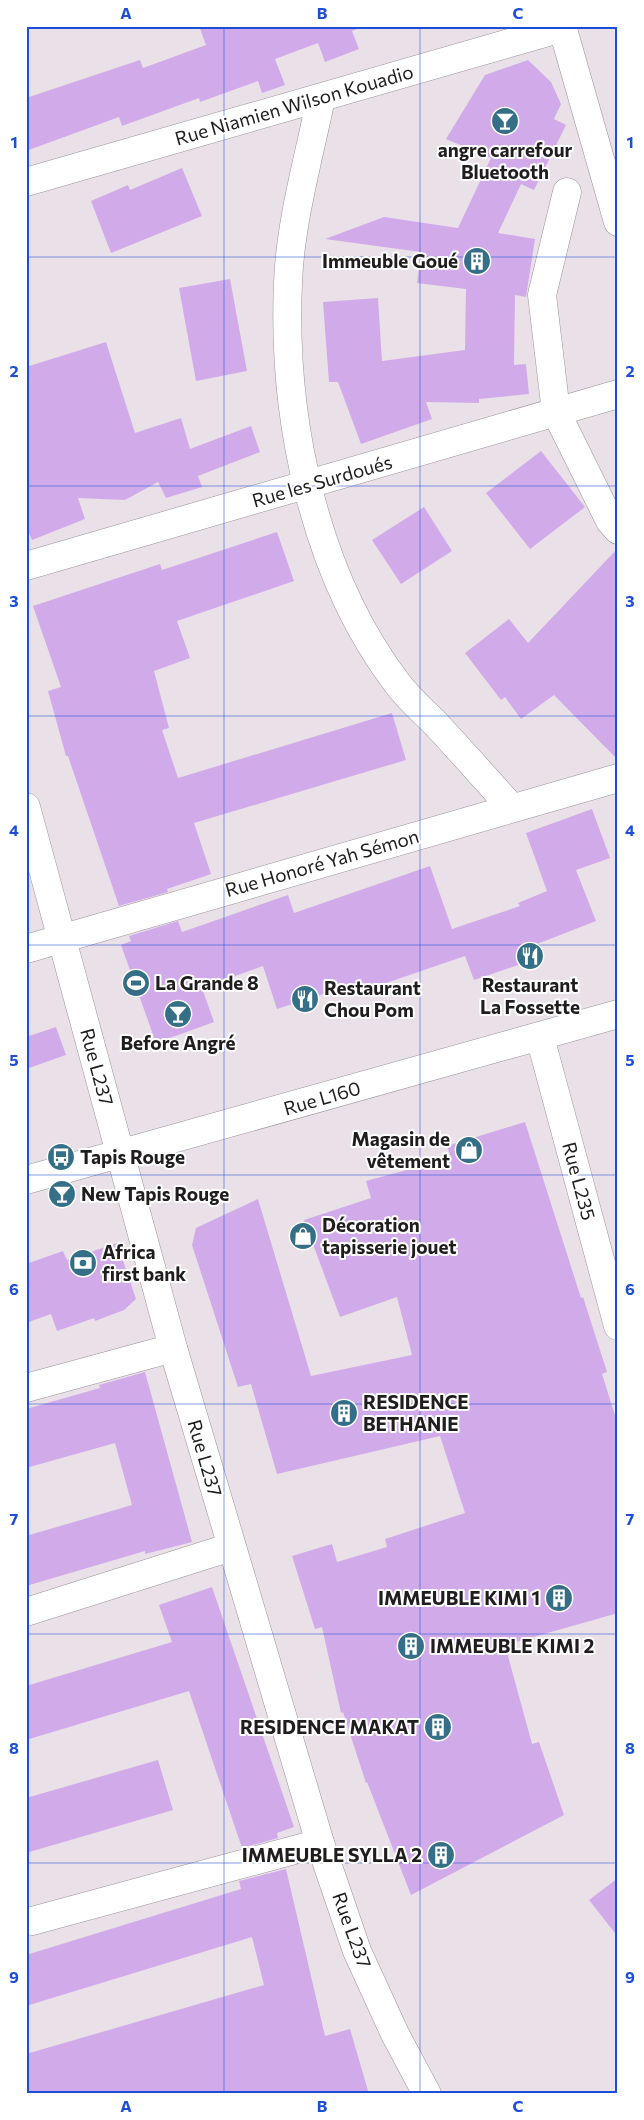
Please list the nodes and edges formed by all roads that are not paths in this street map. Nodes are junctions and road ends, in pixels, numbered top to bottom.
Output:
1 (562, 27) edge
2 (321, 98) junction
3 (26, 182) edge
4 (567, 192) dead end
5 (618, 222) edge
6 (618, 394) edge
7 (556, 412) junction
8 (307, 486) junction
9 (618, 530) edge
10 (26, 566) edge
11 (618, 778) edge
12 (26, 807) edge
13 (511, 807) junction
14 (63, 938) junction
15 (26, 949) edge
16 (618, 1014) edge
17 (540, 1037) junction
18 (120, 1154) junction
19 (26, 1180) edge
20 (618, 1326) edge
21 (173, 1348) junction
22 (26, 1388) edge
23 (231, 1547) junction
24 (26, 1612) edge
25 (320, 1843) junction
26 (32, 1920) dead end
27 (427, 2094) edge

1 - 2 street, Rue Niamien Wilson Kouadio
1 - 5 street
2 - 3 street, Rue Niamien Wilson Kouadio
2 - 8 street
4 - 7 street
6 - 7 street, Rue les Surdoués
7 - 8 street, Rue les Surdoués
7 - 9 street
8 - 10 street, Rue les Surdoués
8 - 13 street
11 - 13 street, Rue Honoré Yah Sémon
12 - 14 street, Rue L237
13 - 14 street, Rue Honoré Yah Sémon
14 - 15 street, Rue Honoré Yah Sémon
14 - 18 street, Rue L237
16 - 17 street, Rue L160
17 - 18 street, Rue L160
17 - 20 street, Rue L235
18 - 19 street, Rue L160
18 - 21 street, Rue L237
21 - 22 street
21 - 23 street, Rue L237
23 - 24 street
23 - 25 street, Rue L237
25 - 26 street
25 - 27 street, Rue L237

